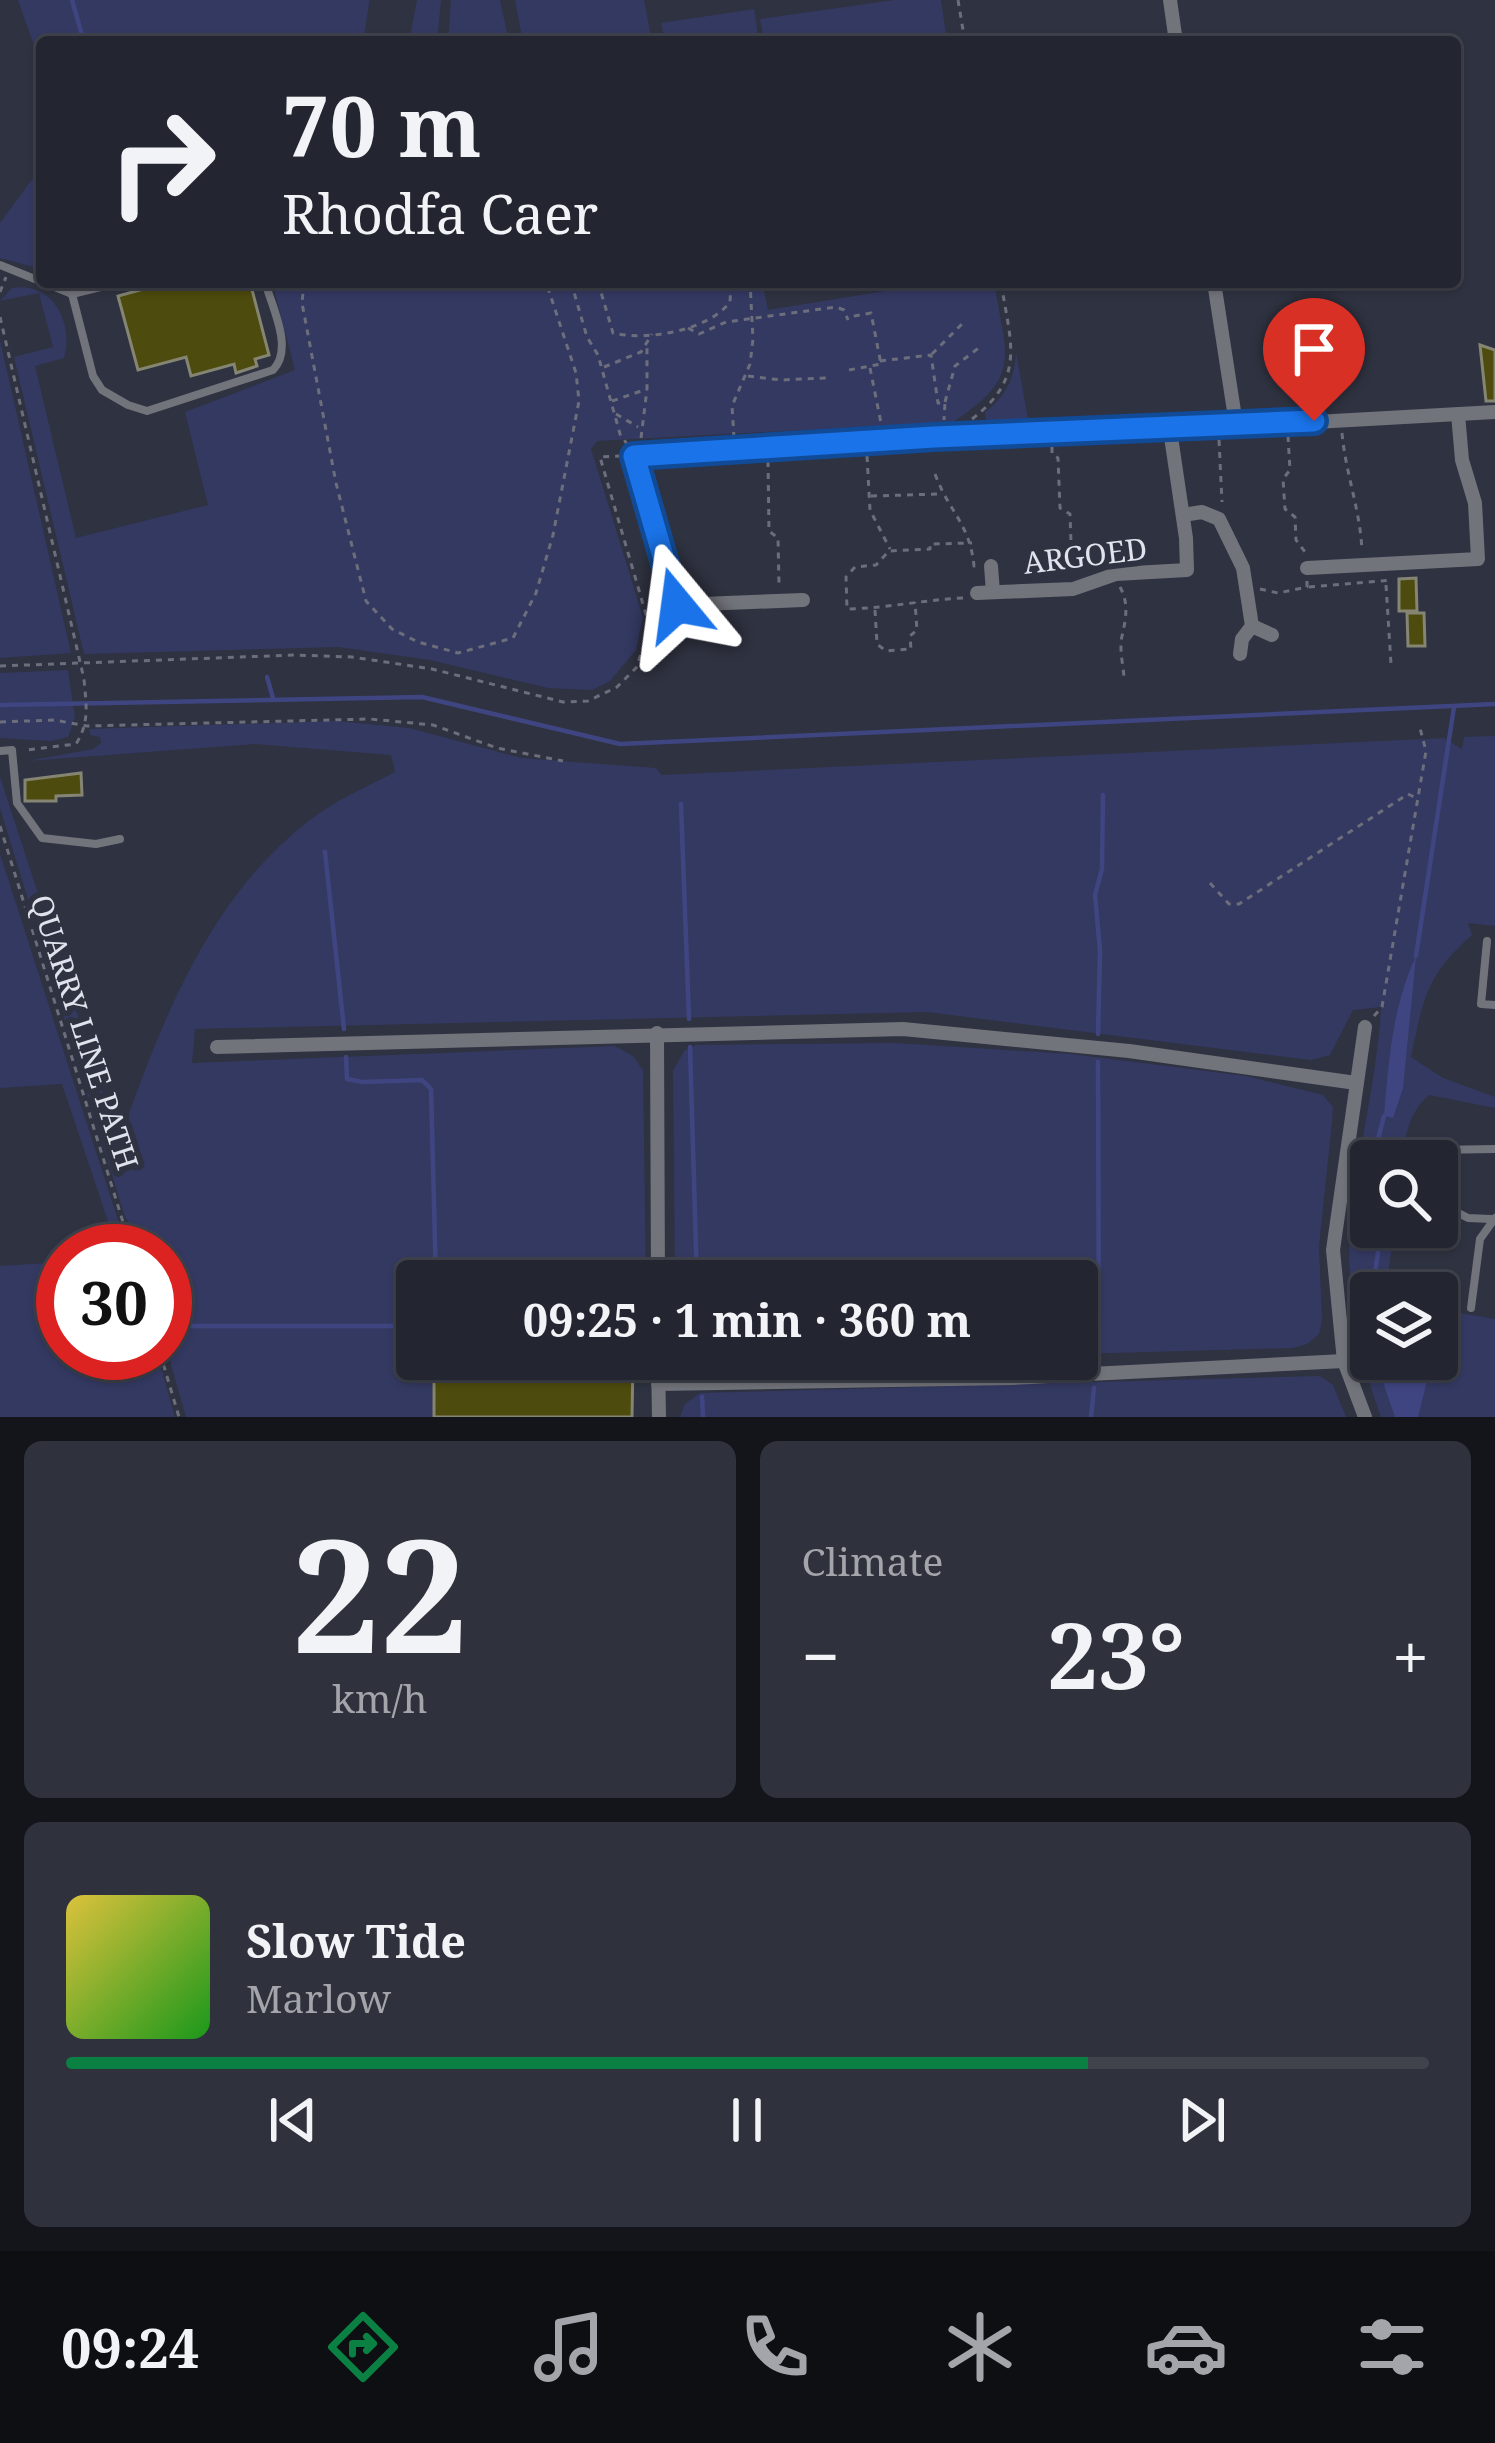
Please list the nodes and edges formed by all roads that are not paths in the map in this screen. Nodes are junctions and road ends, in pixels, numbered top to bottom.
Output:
1 (1170, 0) edge
2 (1175, 36) edge
3 (0, 265) edge
4 (36, 280) edge
5 (57, 288) edge
6 (96, 288) edge
7 (267, 288) edge
8 (1215, 288) edge
9 (72, 294) junction
10 (1495, 412) edge
11 (1458, 414) junction
12 (1236, 424) junction
13 (1170, 430) junction
14 (1183, 515) junction
15 (991, 566) road end
16 (1307, 568) road end
17 (802, 600) dead end
18 (1252, 626) junction
19 (1272, 634) dead end
20 (1240, 654) dead end
21 (0, 751) edge
22 (120, 839) dead end
23 (1487, 941) dead end
24 (1495, 1005) edge
25 (1365, 1027) road end
26 (657, 1034) junction
27 (217, 1047) dead end
28 (1356, 1083) junction
29 (1495, 1149) edge
30 (1458, 1150) edge
31 (1458, 1213) edge
32 (1494, 1218) edge
33 (658, 1260) edge
34 (1471, 1308) dead end
35 (1345, 1361) junction
36 (658, 1380) edge
37 (658, 1384) junction
38 (659, 1417) edge
39 (1365, 1417) edge

1 - 2 street
3 - 4 lane
5 - 9 lane
6 - 9 lane
7 - 9 lane
8 - 12 street
10 - 11 street
11 - 12 street
11 - 16 street
12 - 13 street
13 - 14 street, ARGOED
13 - 17 street
14 - 15 street, ARGOED
14 - 18 street
18 - 19 street
18 - 20 street
21 - 22 lane
23 - 24 lane
25 - 28 street
26 - 27 street
26 - 28 street
26 - 33 street
28 - 35 street
29 - 30 lane
31 - 32 lane
32 - 34 lane
35 - 37 street
35 - 39 street
36 - 37 street
37 - 38 street

